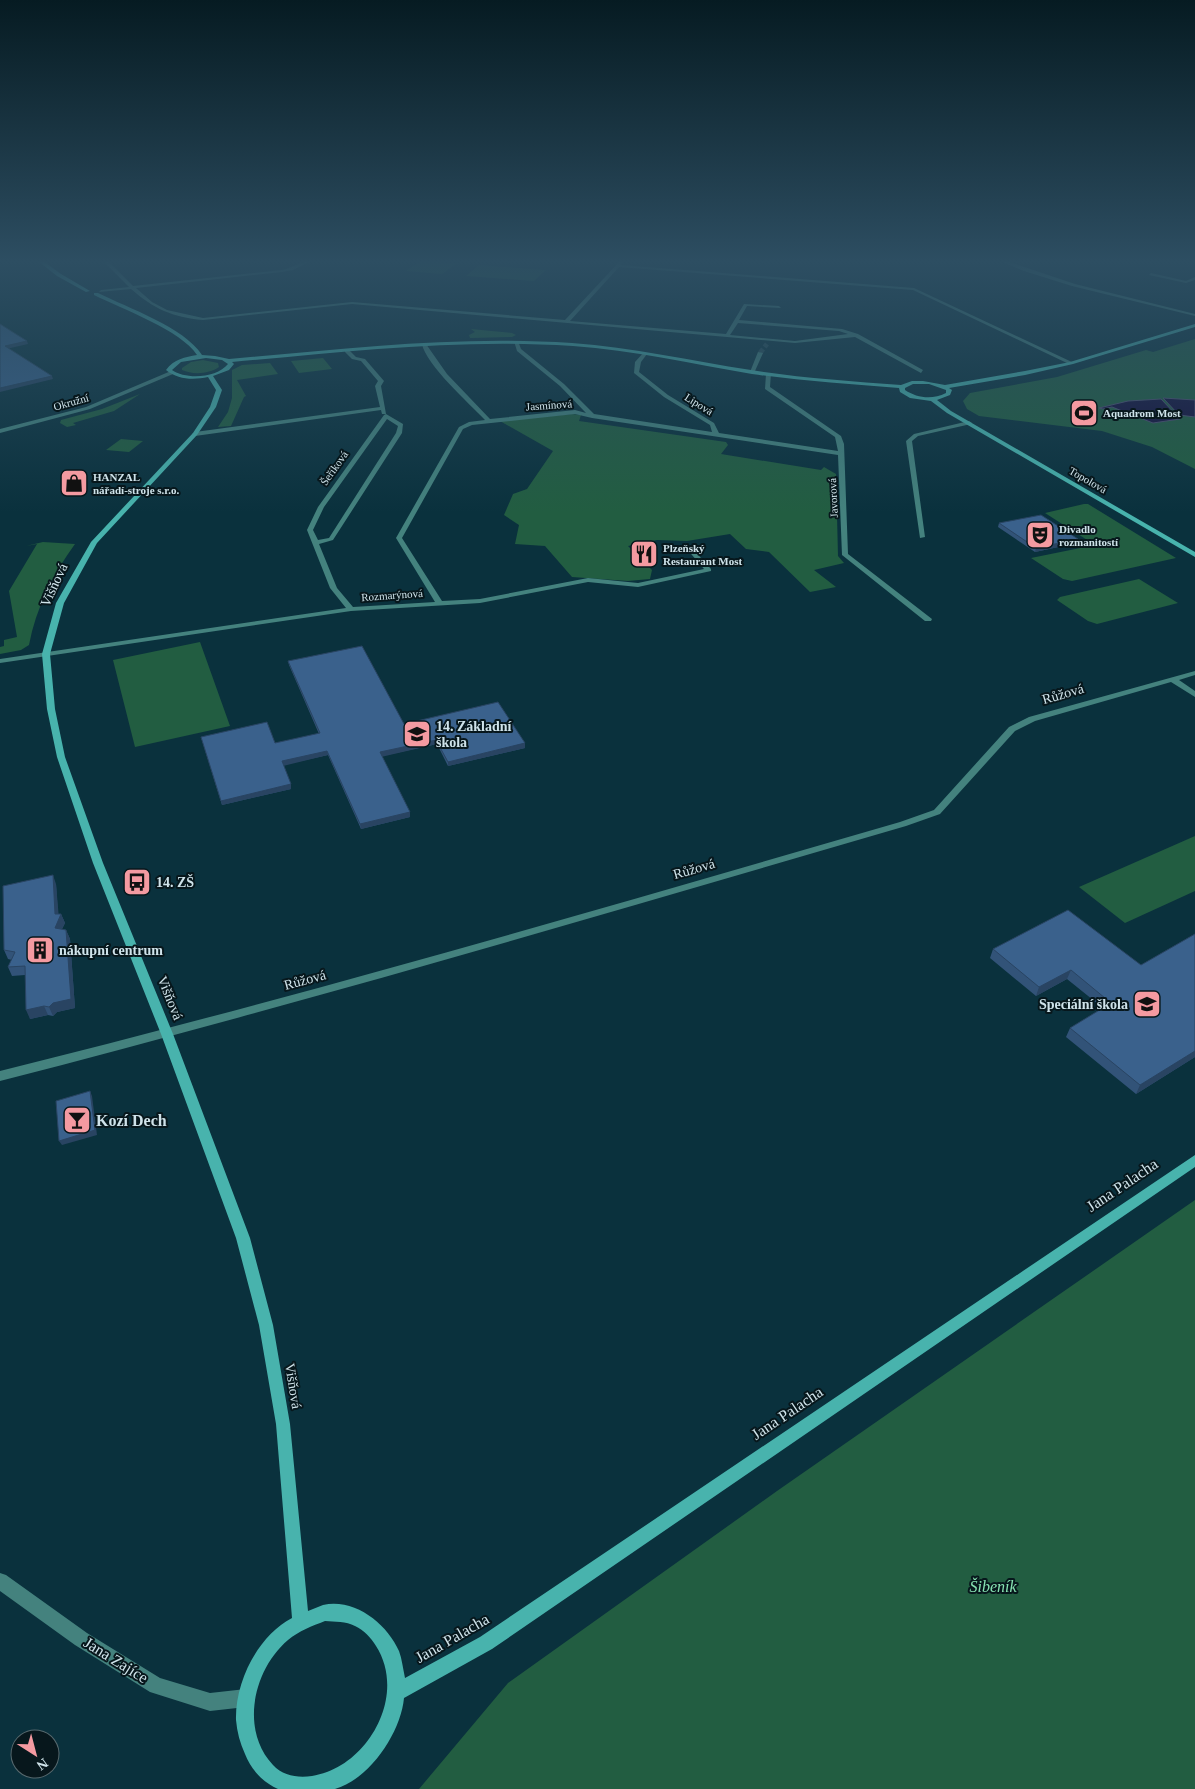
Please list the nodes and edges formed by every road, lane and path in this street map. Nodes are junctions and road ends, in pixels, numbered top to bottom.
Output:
1 (192, 344) edge
2 (440, 344) edge
3 (517, 344) edge
4 (576, 344) edge
5 (872, 344) edge
6 (1032, 344) edge
7 (1131, 344) edge
8 (424, 345) junction
9 (347, 351) junction
10 (760, 353) tunnel mouth
11 (644, 354) junction
12 (201, 356) junction
13 (229, 361) junction
14 (1071, 363) junction
15 (921, 371) dead end
16 (171, 372) junction
17 (752, 372) junction
18 (769, 374) junction
19 (209, 375) junction
20 (902, 387) junction
21 (945, 387) junction
22 (932, 399) junction
23 (383, 408) junction
24 (386, 416) junction
25 (593, 416) junction
26 (488, 420) junction
27 (969, 423) junction
28 (0, 431) edge
29 (195, 434) junction
30 (716, 434) junction
31 (840, 453) junction
32 (922, 537) dead end
33 (315, 543) junction
34 (689, 548) dead end
35 (1195, 555) edge
36 (440, 603) junction
37 (351, 609) junction
38 (928, 619) dead end
39 (46, 654) junction
40 (0, 661) edge
41 (1195, 673) edge
42 (1172, 679) junction
43 (1195, 695) edge
44 (167, 1034) junction
45 (0, 1076) edge
46 (1195, 1160) edge
47 (0, 1581) edge
48 (302, 1621) junction
49 (398, 1692) junction
50 (246, 1698) junction
51 (286, 1787) edge

1 - 12 street
2 - 8 street
3 - 25 street
4 - 11 street
5 - 15 street
6 - 14 street
7 - 14 street
8 - 9 street
8 - 26 street
9 - 13 street
9 - 23 street
10 - 17 street
11 - 17 street
11 - 30 street, Lipová
12 - 13 street
12 - 16 street
13 - 19 street
14 - 21 street
16 - 19 street
16 - 28 street, Okružní
17 - 18 street
18 - 20 street
18 - 31 street, Javorová
19 - 29 street, Višňová
20 - 21 street
20 - 22 street, Topolová
21 - 22 street
22 - 27 street, Topolová
23 - 24 street
23 - 29 street
24 - 33 street, Šeříková
24 - 33 street
25 - 26 street, Jasmínová
25 - 30 street, Jasmínová
26 - 36 street, Jasmínová
27 - 32 street
27 - 35 street, Topolová
29 - 39 street, Višňová
30 - 31 street, Jasmínová
31 - 38 street, Javorová
33 - 37 street, Šeříková
34 - 36 street, Rozmarýnová
36 - 37 street, Rozmarýnová
37 - 39 street, Rozmarýnová
39 - 40 street, Rozmarýnová
39 - 44 street, Višňová
41 - 42 street, Růžová
42 - 43 street
42 - 44 street, Růžová
44 - 45 street, Růžová
44 - 48 street, Višňová
46 - 49 street, Jana Palacha
47 - 50 street, Jana Zajíce
48 - 49 street, Jana Palacha
48 - 50 street, Jana Palacha
49 - 51 street, Jana Palacha
50 - 51 street, Jana Palacha

